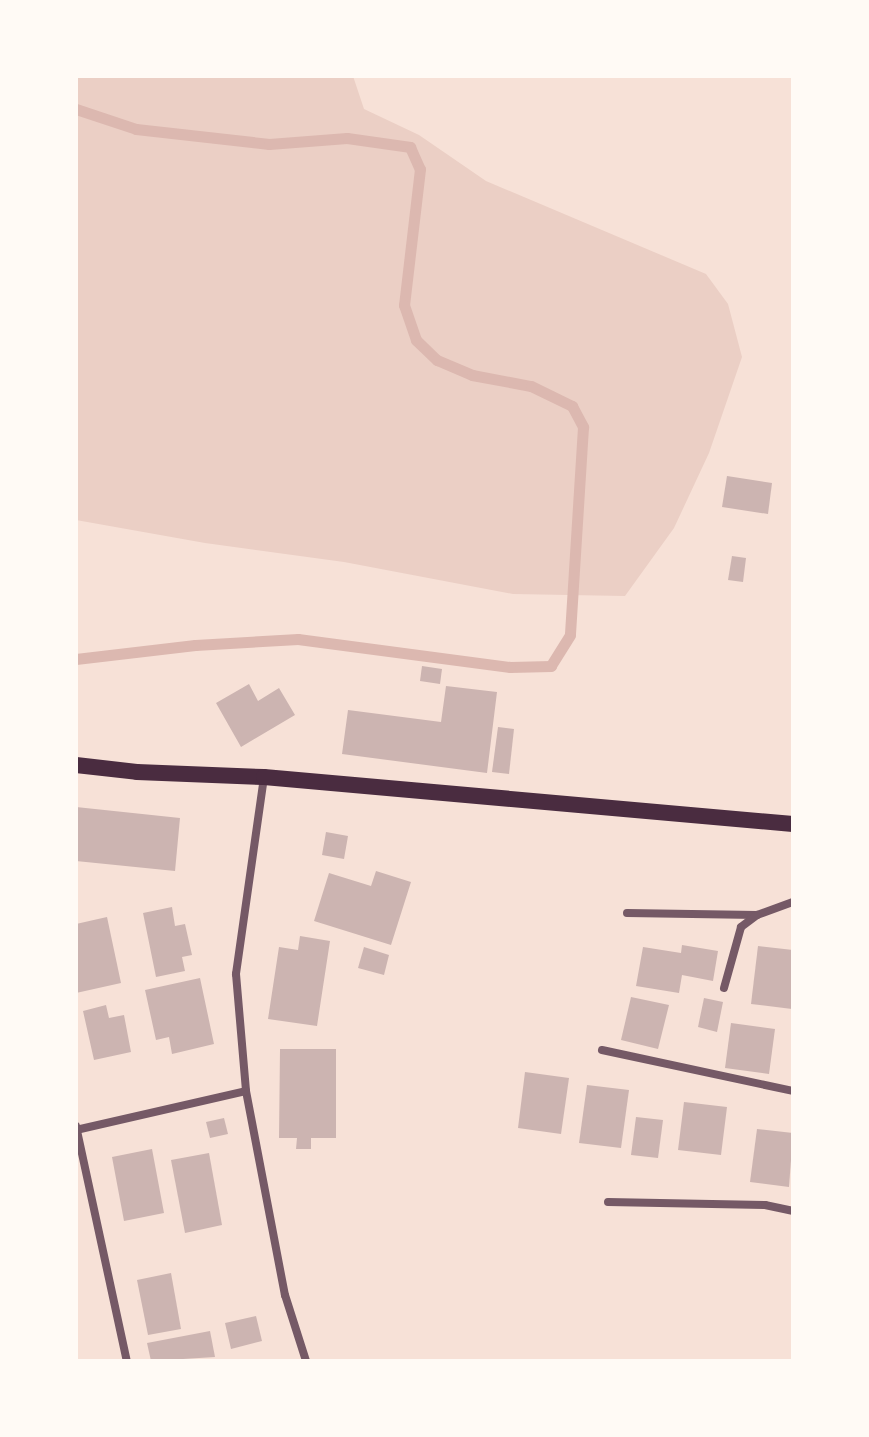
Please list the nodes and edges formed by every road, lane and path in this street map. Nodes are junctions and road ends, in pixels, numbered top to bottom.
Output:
1 (76, 765) edge
2 (264, 777) junction
3 (793, 824) edge
4 (793, 902) edge
5 (627, 913) dead end
6 (757, 915) junction
7 (724, 988) dead end
8 (602, 1050) dead end
9 (246, 1091) junction
10 (793, 1091) edge
11 (76, 1129) edge
12 (608, 1202) dead end
13 (793, 1211) edge
14 (127, 1361) edge
15 (306, 1361) edge

1 - 2 main road
2 - 3 main road
2 - 9 street
4 - 6 street
5 - 6 street
6 - 7 street
8 - 10 street
9 - 11 street
9 - 15 street
11 - 14 street
12 - 13 street

